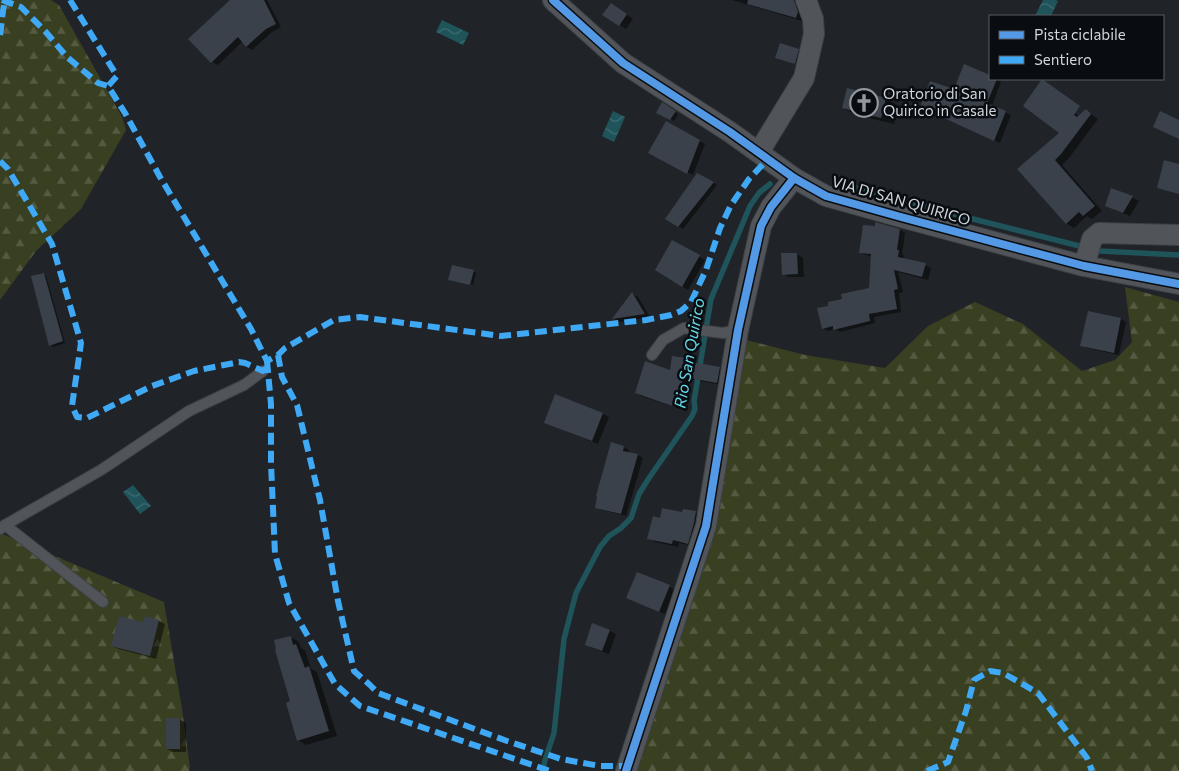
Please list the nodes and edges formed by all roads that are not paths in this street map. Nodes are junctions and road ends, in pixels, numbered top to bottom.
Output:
1 (553, 0) edge
2 (806, 0) edge
3 (760, 152) junction
4 (794, 178) junction
5 (1179, 235) edge
6 (1085, 262) junction
7 (1179, 284) edge
8 (731, 332) junction
9 (652, 355) dead end
10 (263, 371) dead end
11 (2, 527) edge
12 (103, 602) dead end
13 (626, 771) edge

1 - 3 street, VIA DI SAN QUIRICO
2 - 3 street
3 - 4 street, VIA DI SAN QUIRICO
4 - 6 street, VIA DI SAN QUIRICO
4 - 8 street
5 - 6 street
6 - 7 street, VIA DI SAN QUIRICO
8 - 9 lane
8 - 13 street
10 - 11 lane
11 - 12 lane

